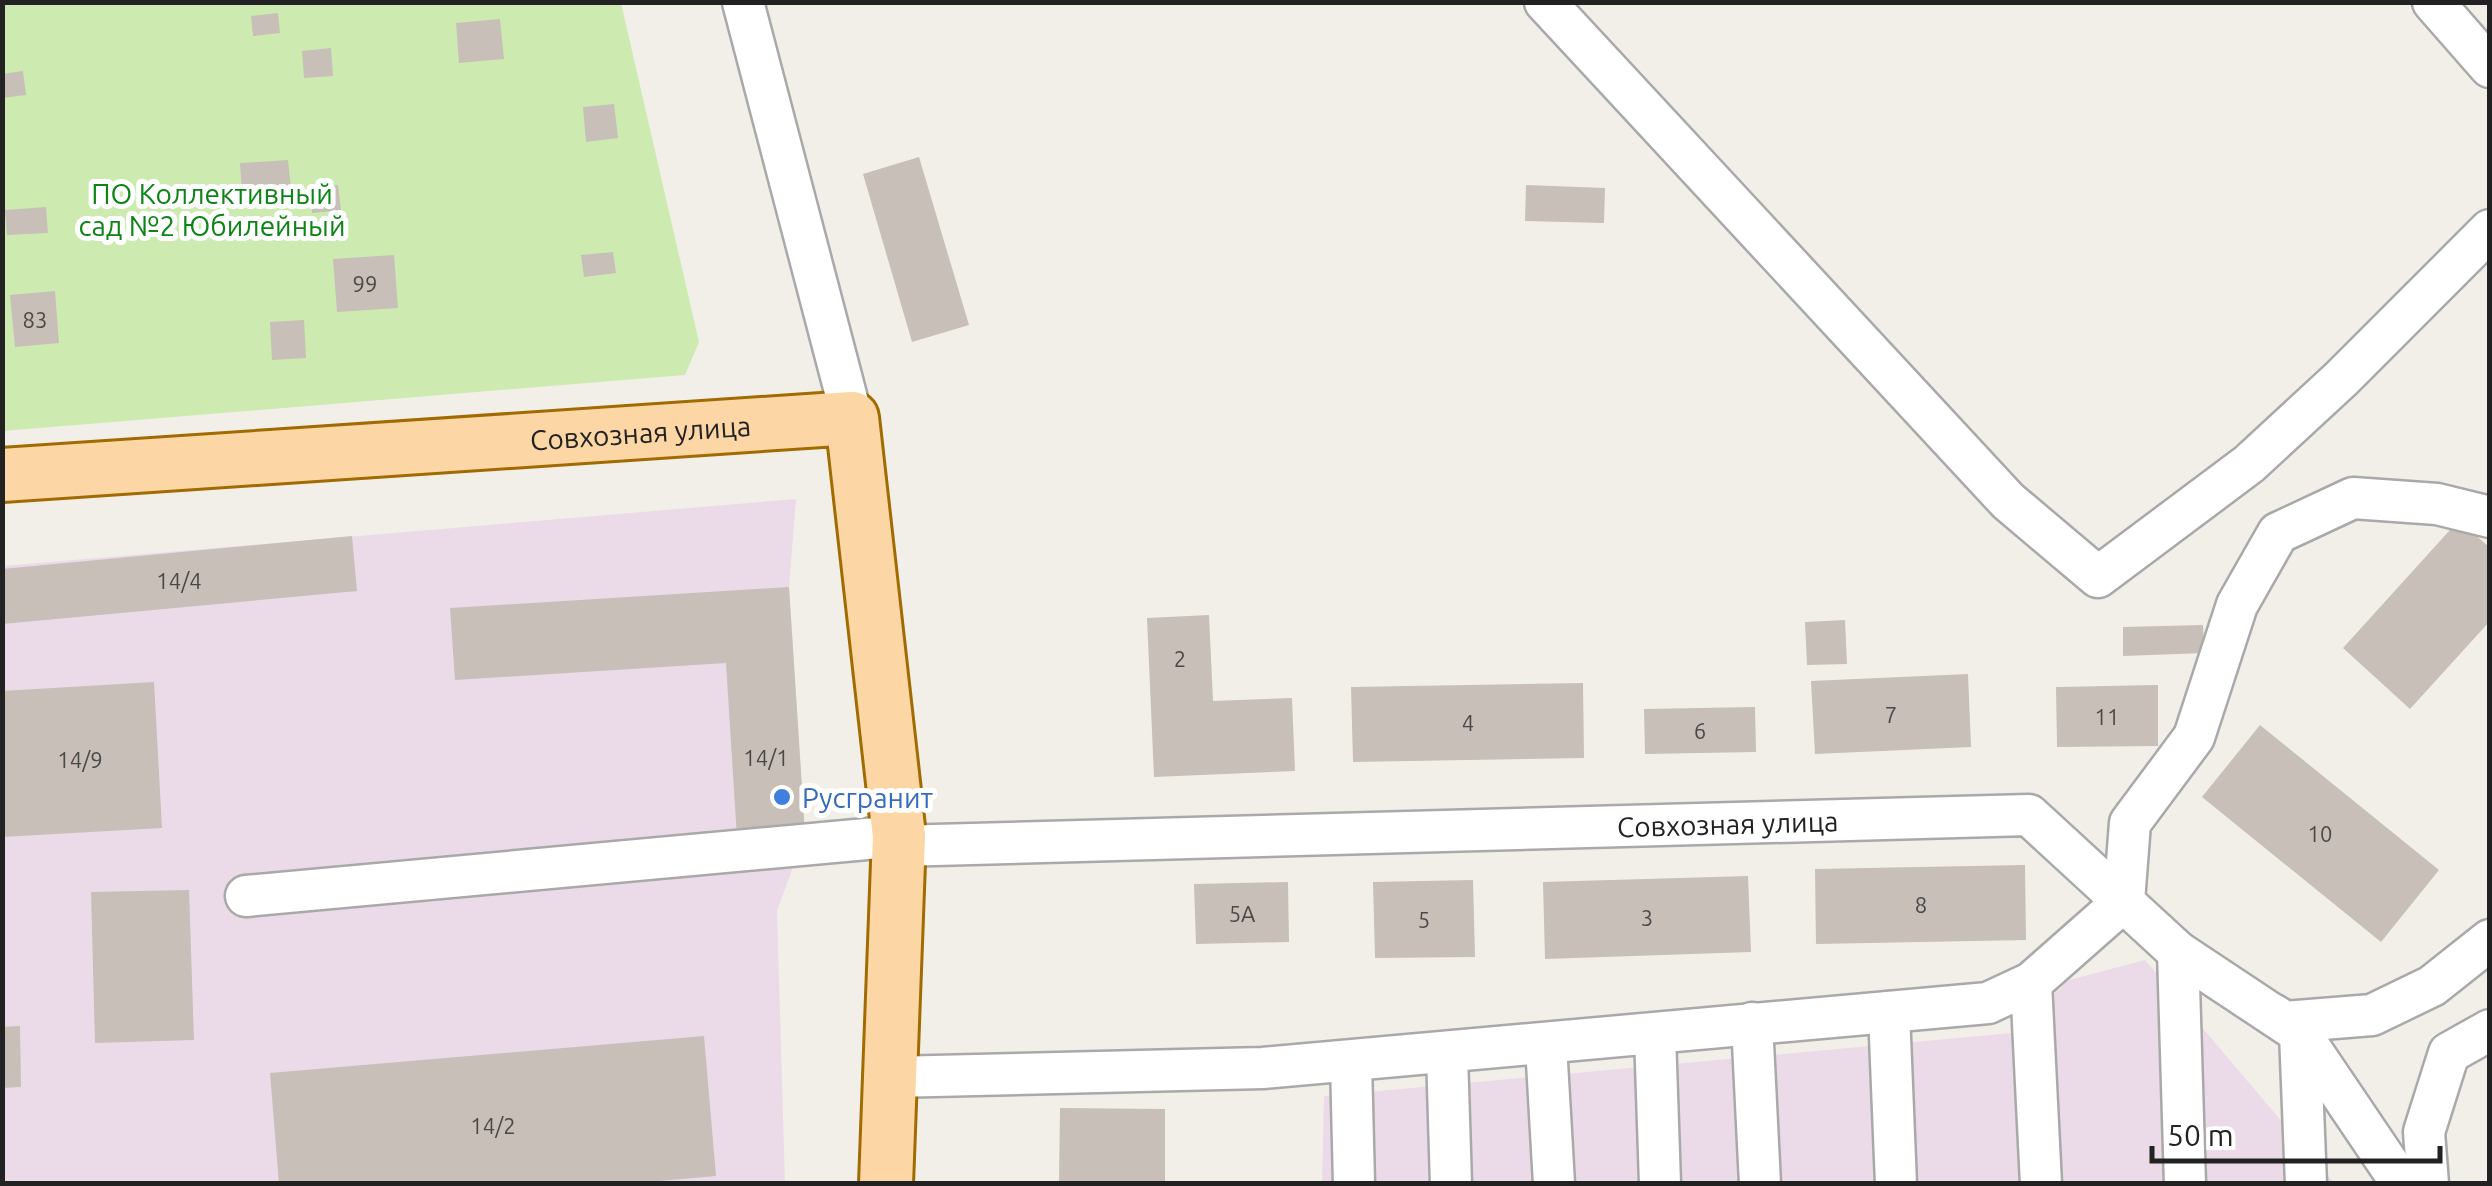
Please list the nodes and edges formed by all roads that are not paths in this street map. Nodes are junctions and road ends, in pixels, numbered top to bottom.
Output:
1 (743, 2) edge
2 (1545, 2) edge
3 (2433, 2) edge
4 (2490, 67) edge
5 (2490, 230) edge
6 (852, 418) junction
7 (2, 476) edge
8 (2490, 517) edge
9 (898, 841) junction
10 (246, 896) dead end
11 (2124, 901) junction
12 (2490, 940) edge
13 (2178, 952) junction
14 (2031, 983) junction
15 (1890, 1012) junction
16 (2285, 1022) junction
17 (1752, 1023) junction
18 (2490, 1030) edge
19 (1655, 1034) junction
20 (1546, 1045) junction
21 (1446, 1054) junction
22 (1350, 1062) junction
23 (892, 1078) junction
24 (886, 1184) edge
25 (1354, 1184) edge
26 (1450, 1184) edge
27 (1554, 1184) edge
28 (1660, 1184) edge
29 (1760, 1184) edge
30 (1896, 1184) edge
31 (2042, 1184) edge
32 (2185, 1184) edge
33 (2306, 1184) edge
34 (2402, 1184) edge
35 (2428, 1184) edge

1 - 6 street
2 - 5 street
3 - 4 street
6 - 7 main road, Совхозная улица
6 - 9 main road
8 - 11 street
9 - 10 street, Совхозная улица
9 - 11 street, Совхозная улица
9 - 23 main road
11 - 13 street, Совхозная улица
11 - 14 street
12 - 16 street
13 - 16 street, Совхозная улица
13 - 32 street
14 - 15 street
14 - 31 street
15 - 17 street
15 - 30 street
16 - 33 street
16 - 34 street, Совхозная улица
17 - 19 street
17 - 29 street
18 - 35 street
19 - 20 street
19 - 28 street
20 - 21 street
20 - 27 street
21 - 22 street
21 - 26 street
22 - 23 street
22 - 25 street
23 - 24 main road

